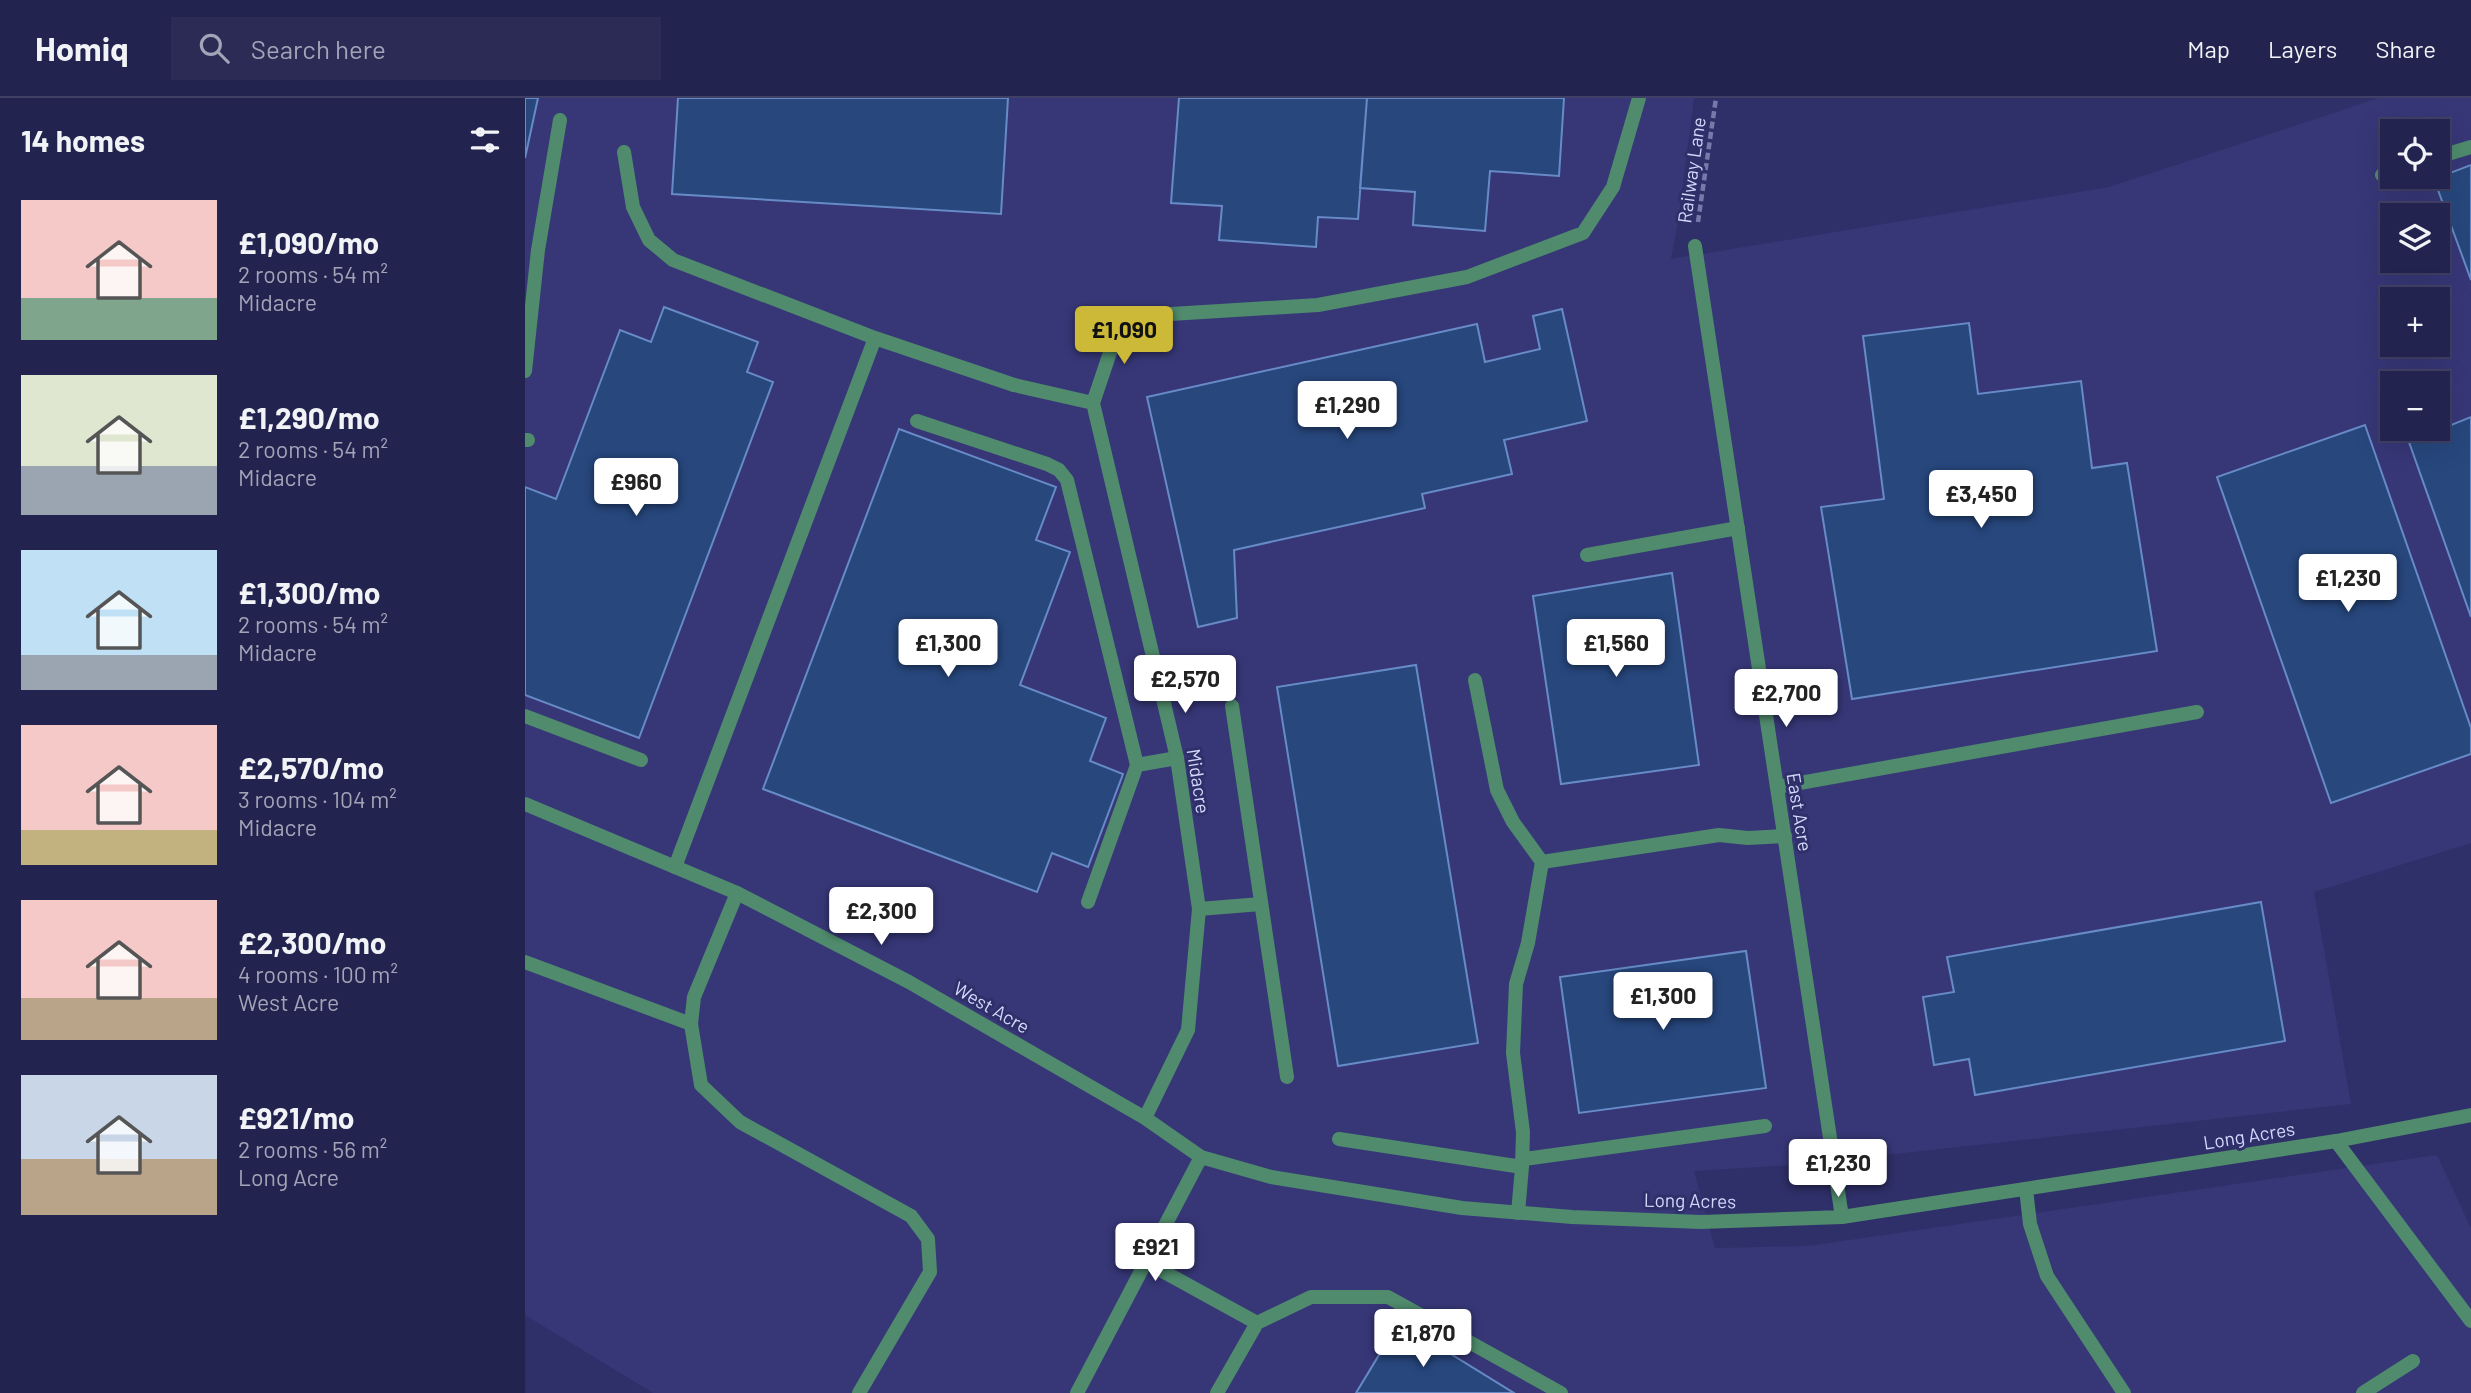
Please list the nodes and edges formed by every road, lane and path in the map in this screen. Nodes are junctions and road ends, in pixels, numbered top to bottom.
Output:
1 (1639, 98) edge
2 (1716, 98) edge
3 (560, 120) dead end
4 (2471, 147) edge
5 (624, 152) dead end
6 (2450, 154) edge
7 (1695, 246) joint
8 (875, 338) junction
9 (525, 371) edge
10 (1093, 403) junction
11 (917, 421) dead end
12 (1738, 528) junction
13 (1587, 555) dead end
14 (1475, 680) dead end
15 (1232, 706) dead end
16 (2197, 712) dead end
17 (525, 716) edge
18 (1177, 758) junction
19 (641, 760) dead end
20 (1137, 765) junction
21 (1777, 787) junction
22 (525, 804) edge
23 (1784, 836) junction
24 (1542, 862) junction
25 (675, 867) junction
26 (737, 893) junction
27 (1087, 902) dead end
28 (1261, 904) junction
29 (1199, 909) junction
30 (525, 962) edge
31 (691, 1024) junction
32 (1287, 1077) dead end
33 (2471, 1115) edge
34 (1145, 1118) junction
35 (1765, 1126) dead end
36 (1339, 1139) dead end
37 (2336, 1141) junction
38 (1201, 1157) junction
39 (1523, 1163) junction
40 (2026, 1189) junction
41 (1518, 1213) junction
42 (1842, 1217) junction
43 (1146, 1262) junction
44 (2471, 1321) edge
45 (1257, 1323) junction
46 (2413, 1361) dead end
47 (859, 1393) edge
48 (1077, 1393) edge
49 (1217, 1393) edge
50 (1562, 1393) edge
51 (2124, 1393) edge
52 (2363, 1393) edge

1 - 10 street
2 - 7 path, Railway Lane
3 - 9 street
4 - 6 street
5 - 8 street
7 - 12 street, East Acre
8 - 10 street
8 - 25 street
10 - 18 street, Midacre
11 - 20 street
12 - 13 street
12 - 21 street, East Acre
14 - 24 street
15 - 28 street
16 - 21 street
17 - 19 street
18 - 20 street
18 - 29 street, Midacre
20 - 27 street
21 - 23 street, East Acre
22 - 25 street, West Acre
23 - 24 street
23 - 42 street, East Acre
24 - 39 street
25 - 26 street, West Acre
26 - 31 street
26 - 34 street, West Acre
28 - 29 street
28 - 32 street
29 - 34 street, Midacre
30 - 31 street
31 - 47 street
33 - 37 street, Long Acres
34 - 38 street, West Acre
35 - 39 street
36 - 39 street
37 - 40 street, Long Acres
37 - 44 street
38 - 41 street, Long Acres
38 - 43 street
39 - 41 street
40 - 42 street, Long Acres
40 - 51 street
41 - 42 street, Long Acres
43 - 45 street
43 - 48 street
45 - 49 street
45 - 50 street
46 - 52 street

